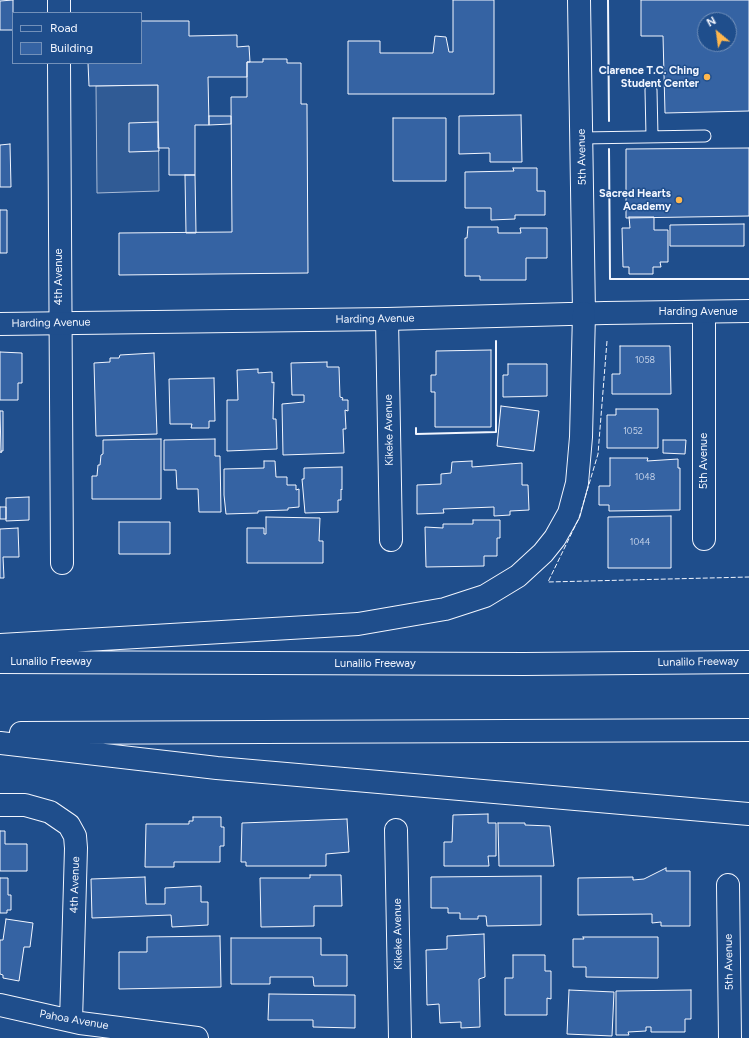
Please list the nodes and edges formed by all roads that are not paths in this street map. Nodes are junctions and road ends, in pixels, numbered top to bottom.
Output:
1 (59, 0) edge
2 (579, 0) edge
3 (59, 12) edge
4 (59, 64) edge
5 (651, 90) dead end
6 (652, 136) junction
7 (705, 136) dead end
8 (582, 138) junction
9 (749, 311) edge
10 (704, 312) junction
11 (584, 313) junction
12 (387, 319) junction
13 (60, 323) junction
14 (0, 324) edge
15 (704, 539) dead end
16 (391, 540) dead end
17 (62, 563) dead end
18 (0, 645) edge
19 (0, 662) edge
20 (749, 662) edge
21 (749, 730) edge
22 (0, 733) edge
23 (0, 743) edge
24 (0, 805) edge
25 (749, 814) edge
26 (396, 830) dead end
27 (728, 885) dead end
28 (0, 1005) edge
29 (76, 1027) edge
30 (196, 1038) edge
31 (400, 1038) edge
32 (730, 1038) edge

1 - 3 main road
2 - 8 main road, 5th Avenue
4 - 13 main road, 4th Avenue
5 - 6 lane
6 - 7 lane
6 - 8 lane
8 - 11 main road, 5th Avenue
9 - 10 main road, Harding Avenue
10 - 11 main road, Harding Avenue
10 - 15 main road, 5th Avenue
11 - 12 main road, Harding Avenue
11 - 18 main road, 5th Avenue
12 - 13 main road, Harding Avenue
12 - 16 main road, Kikeke Avenue
13 - 14 main road, Harding Avenue
13 - 17 main road, 4th Avenue
19 - 20 main road, Lunalilo Freeway
21 - 22 main road
23 - 25 main road
24 - 29 main road, 4th Avenue
26 - 31 main road, Kikeke Avenue
27 - 32 main road, 5th Avenue
28 - 29 main road, Pahoa Avenue
29 - 30 main road, Pahoa Avenue

